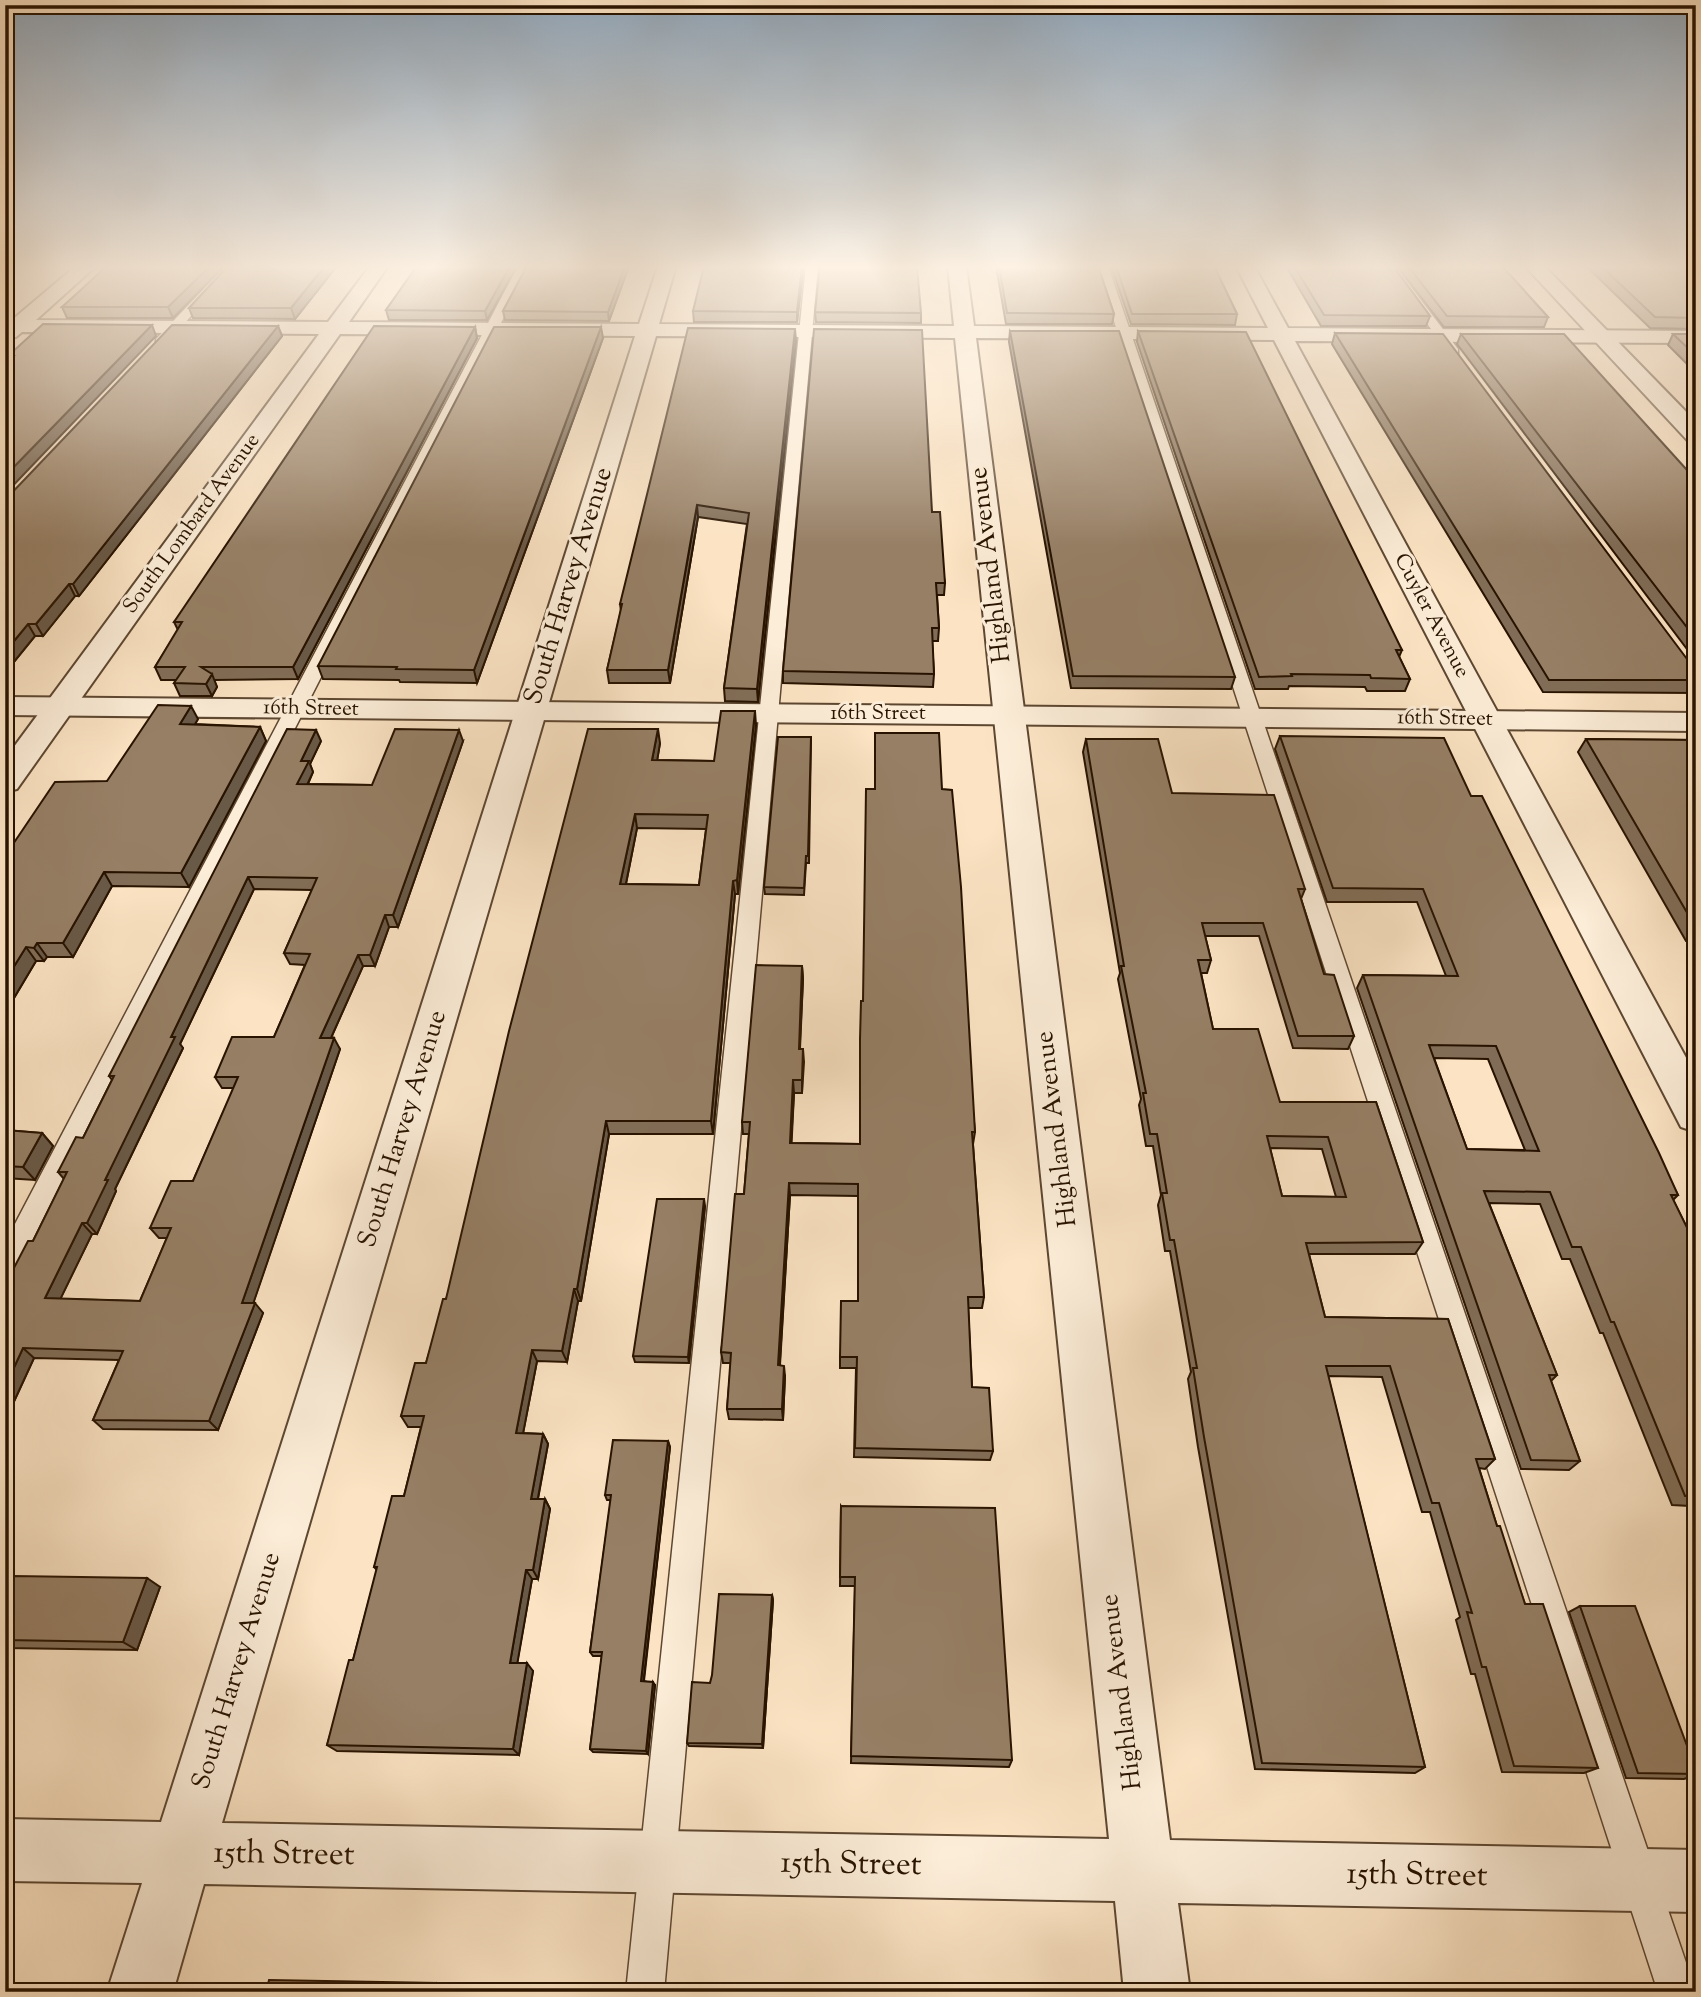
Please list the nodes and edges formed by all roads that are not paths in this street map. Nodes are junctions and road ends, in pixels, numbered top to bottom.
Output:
1 (311, 359) edge
2 (475, 359) edge
3 (638, 359) edge
4 (803, 359) edge
5 (967, 359) edge
6 (1133, 359) edge
7 (1294, 359) edge
8 (1459, 359) edge
9 (1623, 359) edge
10 (1467, 370) edge
11 (1696, 436) edge
12 (5, 706) edge
13 (60, 706) junction
14 (295, 709) junction
15 (531, 711) junction
16 (769, 713) junction
17 (1009, 715) junction
18 (1251, 718) junction
19 (1486, 720) junction
20 (1696, 722) edge
21 (5, 782) edge
22 (1696, 1115) edge
23 (5, 1270) edge
24 (5, 1850) edge
25 (182, 1853) junction
26 (658, 1861) junction
27 (1143, 1871) junction
28 (1668, 1881) edge
29 (140, 1992) edge
30 (645, 1992) edge
31 (1157, 1992) edge
32 (1677, 1992) edge

1 - 13 street, South Lombard Avenue
2 - 14 lane
3 - 15 street, South Harvey Avenue
4 - 16 lane
5 - 17 street, Highland Avenue
6 - 18 lane
7 - 19 street, Cuyler Avenue
8 - 10 lane
9 - 11 street
12 - 13 street, 16th Street
13 - 14 street, 16th Street
13 - 21 street, South Lombard Avenue
14 - 15 street, 16th Street
14 - 23 lane
15 - 16 street, 16th Street
15 - 25 street, South Harvey Avenue
16 - 17 street, 16th Street
16 - 26 lane
17 - 18 street, 16th Street
17 - 27 street, Highland Avenue
18 - 19 street, 16th Street
18 - 28 lane
19 - 20 street, 16th Street
19 - 22 street, Cuyler Avenue
24 - 25 street, 15th Street
25 - 26 street, 15th Street
25 - 29 street, South Harvey Avenue
26 - 27 street, 15th Street
26 - 30 lane
27 - 28 street, 15th Street
27 - 31 street, Highland Avenue
28 - 32 lane

